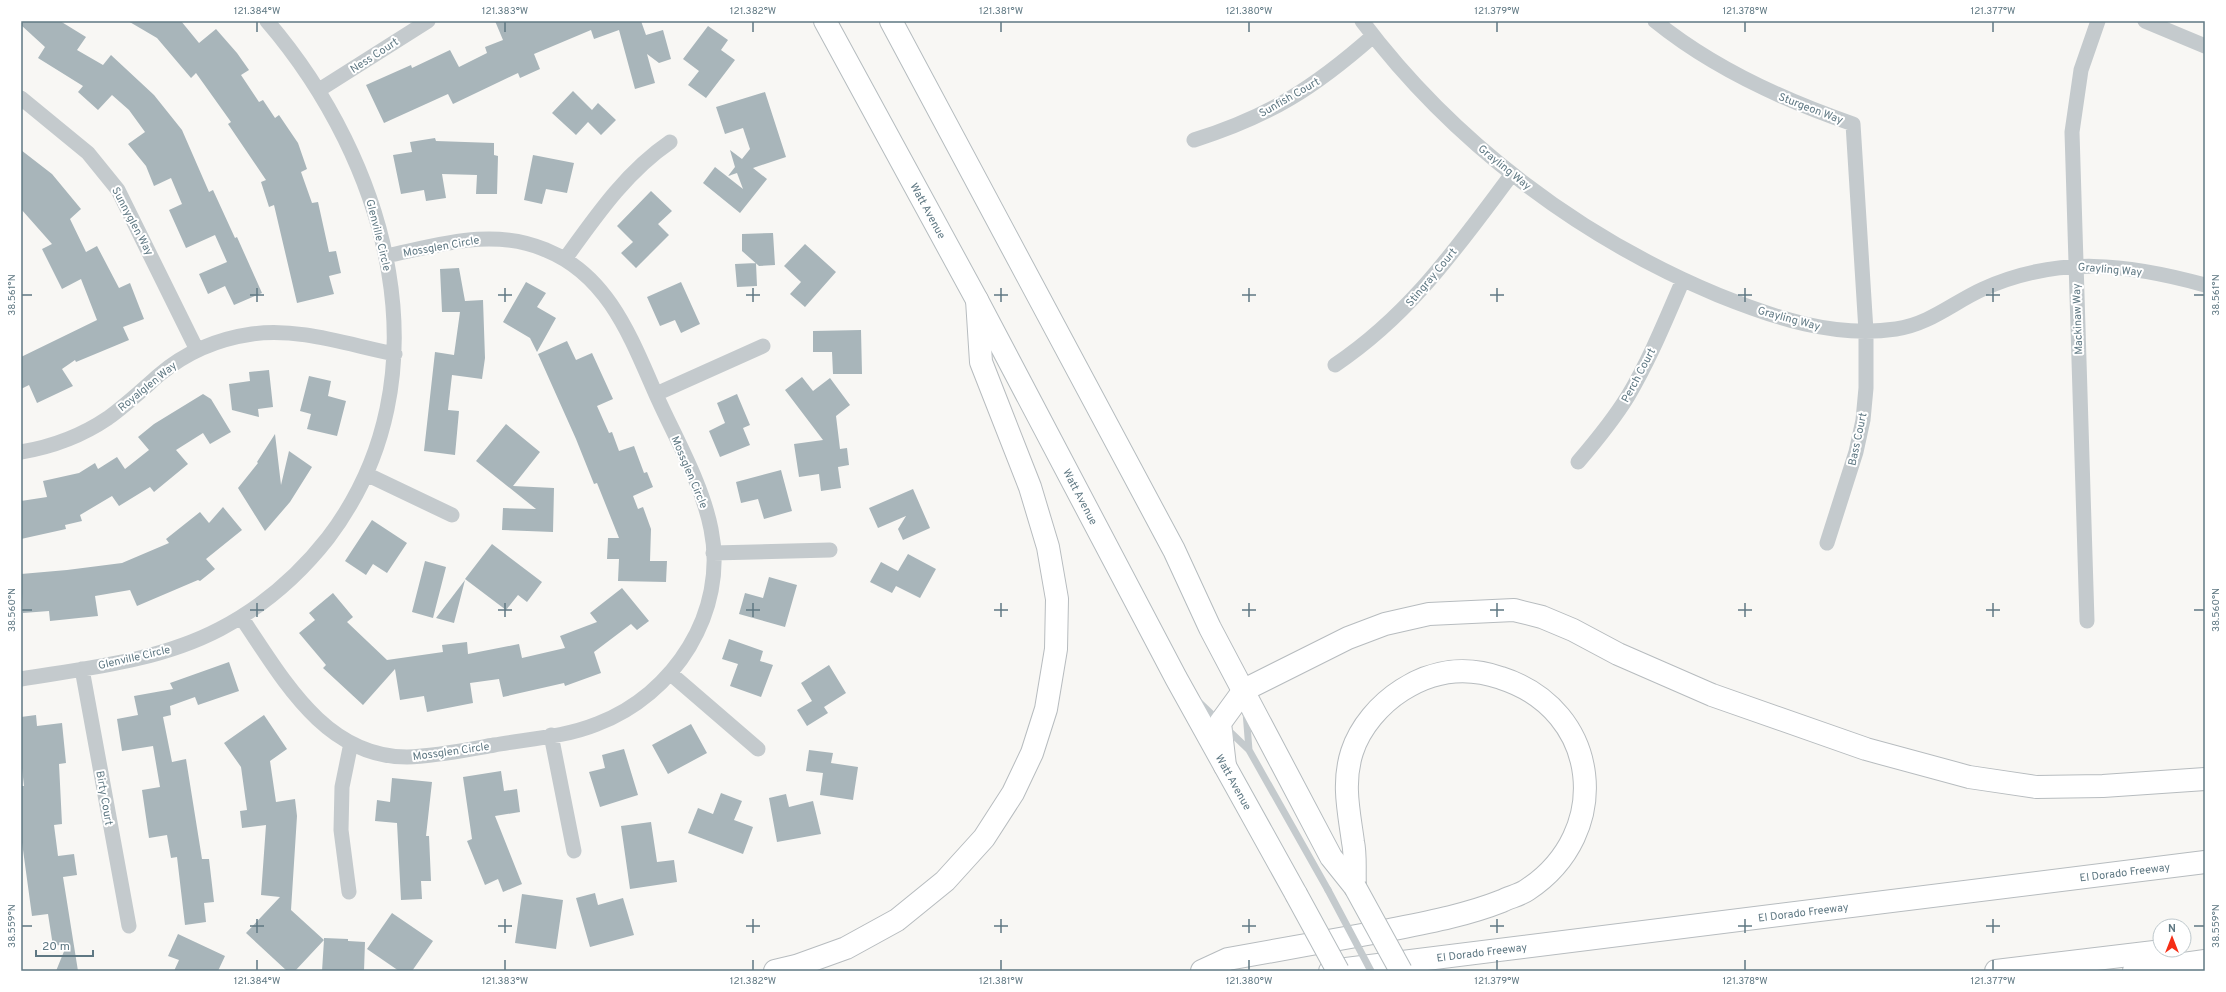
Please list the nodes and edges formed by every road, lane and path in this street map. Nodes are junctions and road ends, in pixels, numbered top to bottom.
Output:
1 (267, 21) edge
2 (428, 21) edge
3 (825, 21) edge
4 (891, 21) edge
5 (1362, 21) edge
6 (1655, 21) edge
7 (2098, 21) edge
8 (2145, 21) edge
9 (1373, 36) junction
10 (2205, 46) edge
11 (319, 90) junction
12 (21, 98) edge
13 (1194, 140) dead end
14 (670, 142) dead end
15 (1512, 174) junction
16 (386, 256) junction
17 (565, 259) junction
18 (2075, 266) junction
19 (1683, 280) junction
20 (2205, 285) edge
21 (977, 300) junction
22 (1866, 331) junction
23 (763, 346) dead end
24 (197, 350) junction
25 (395, 354) junction
26 (1335, 365) dead end
27 (656, 394) junction
28 (21, 452) edge
29 (1578, 462) dead end
30 (366, 474) junction
31 (452, 515) dead end
32 (1827, 543) dead end
33 (830, 550) dead end
34 (714, 553) junction
35 (241, 617) junction
36 (2087, 621) dead end
37 (82, 669) junction
38 (671, 674) junction
39 (1176, 678) junction
40 (21, 679) edge
41 (1244, 690) junction
42 (1220, 723) junction
43 (551, 735) junction
44 (351, 743) junction
45 (758, 749) dead end
46 (1249, 750) junction
47 (1225, 766) junction
48 (2205, 779) edge
49 (574, 851) dead end
50 (2205, 862) edge
51 (1355, 887) junction
52 (349, 892) dead end
53 (129, 926) dead end
54 (2205, 946) edge
55 (2192, 947) edge
56 (2152, 952) edge
57 (2205, 961) edge
58 (775, 971) edge
59 (1202, 971) edge
60 (1330, 971) edge
61 (1338, 971) edge
62 (1371, 971) edge
63 (1401, 971) edge
64 (1996, 971) edge
65 (2134, 971) edge

1 - 11 street, Glenville Circle
2 - 11 street, Ness Court
3 - 21 main road, Watt Avenue
4 - 41 main road
5 - 9 street, Grayling Way
6 - 22 street, Sturgeon Way
7 - 18 street, Mackinaw Way
8 - 10 street
9 - 13 street, Sunfish Court
9 - 15 street, Grayling Way
11 - 16 street, Glenville Circle
12 - 24 street, Sunnyglen Way
14 - 17 street
15 - 19 street, Grayling Way
15 - 26 street, Stingray Court
16 - 17 street, Mossglen Circle
16 - 25 street, Glenville Circle
17 - 27 street, Mossglen Circle
18 - 20 street, Grayling Way
18 - 22 street, Grayling Way
18 - 36 street, Mackinaw Way
19 - 22 street, Grayling Way
19 - 29 street, Perch Court
21 - 39 main road, Watt Avenue
21 - 58 main road
22 - 32 street, Bass Court
23 - 27 street
24 - 25 street, Royalglen Way
24 - 28 street, Royalglen Way
25 - 30 street, Glenville Circle
27 - 34 street, Mossglen Circle
30 - 31 street
30 - 35 street, Glenville Circle
33 - 34 street
34 - 38 street, Mossglen Circle
35 - 37 street, Glenville Circle
35 - 44 street, Mossglen Circle
37 - 40 street, Glenville Circle
37 - 53 street, Birty Court
38 - 43 street, Mossglen Circle
38 - 45 street
39 - 42 lane
39 - 47 main road, Watt Avenue
41 - 42 main road
41 - 46 lane
41 - 48 main road
41 - 51 main road
42 - 46 lane
42 - 47 main road
43 - 44 street, Mossglen Circle
43 - 49 street
44 - 52 street
46 - 62 lane, bridge
47 - 61 main road, Watt Avenue, bridge
50 - 60 main road, El Dorado Freeway
51 - 59 main road
51 - 63 main road, bridge
54 - 55 main road
56 - 64 main road
57 - 65 main road

